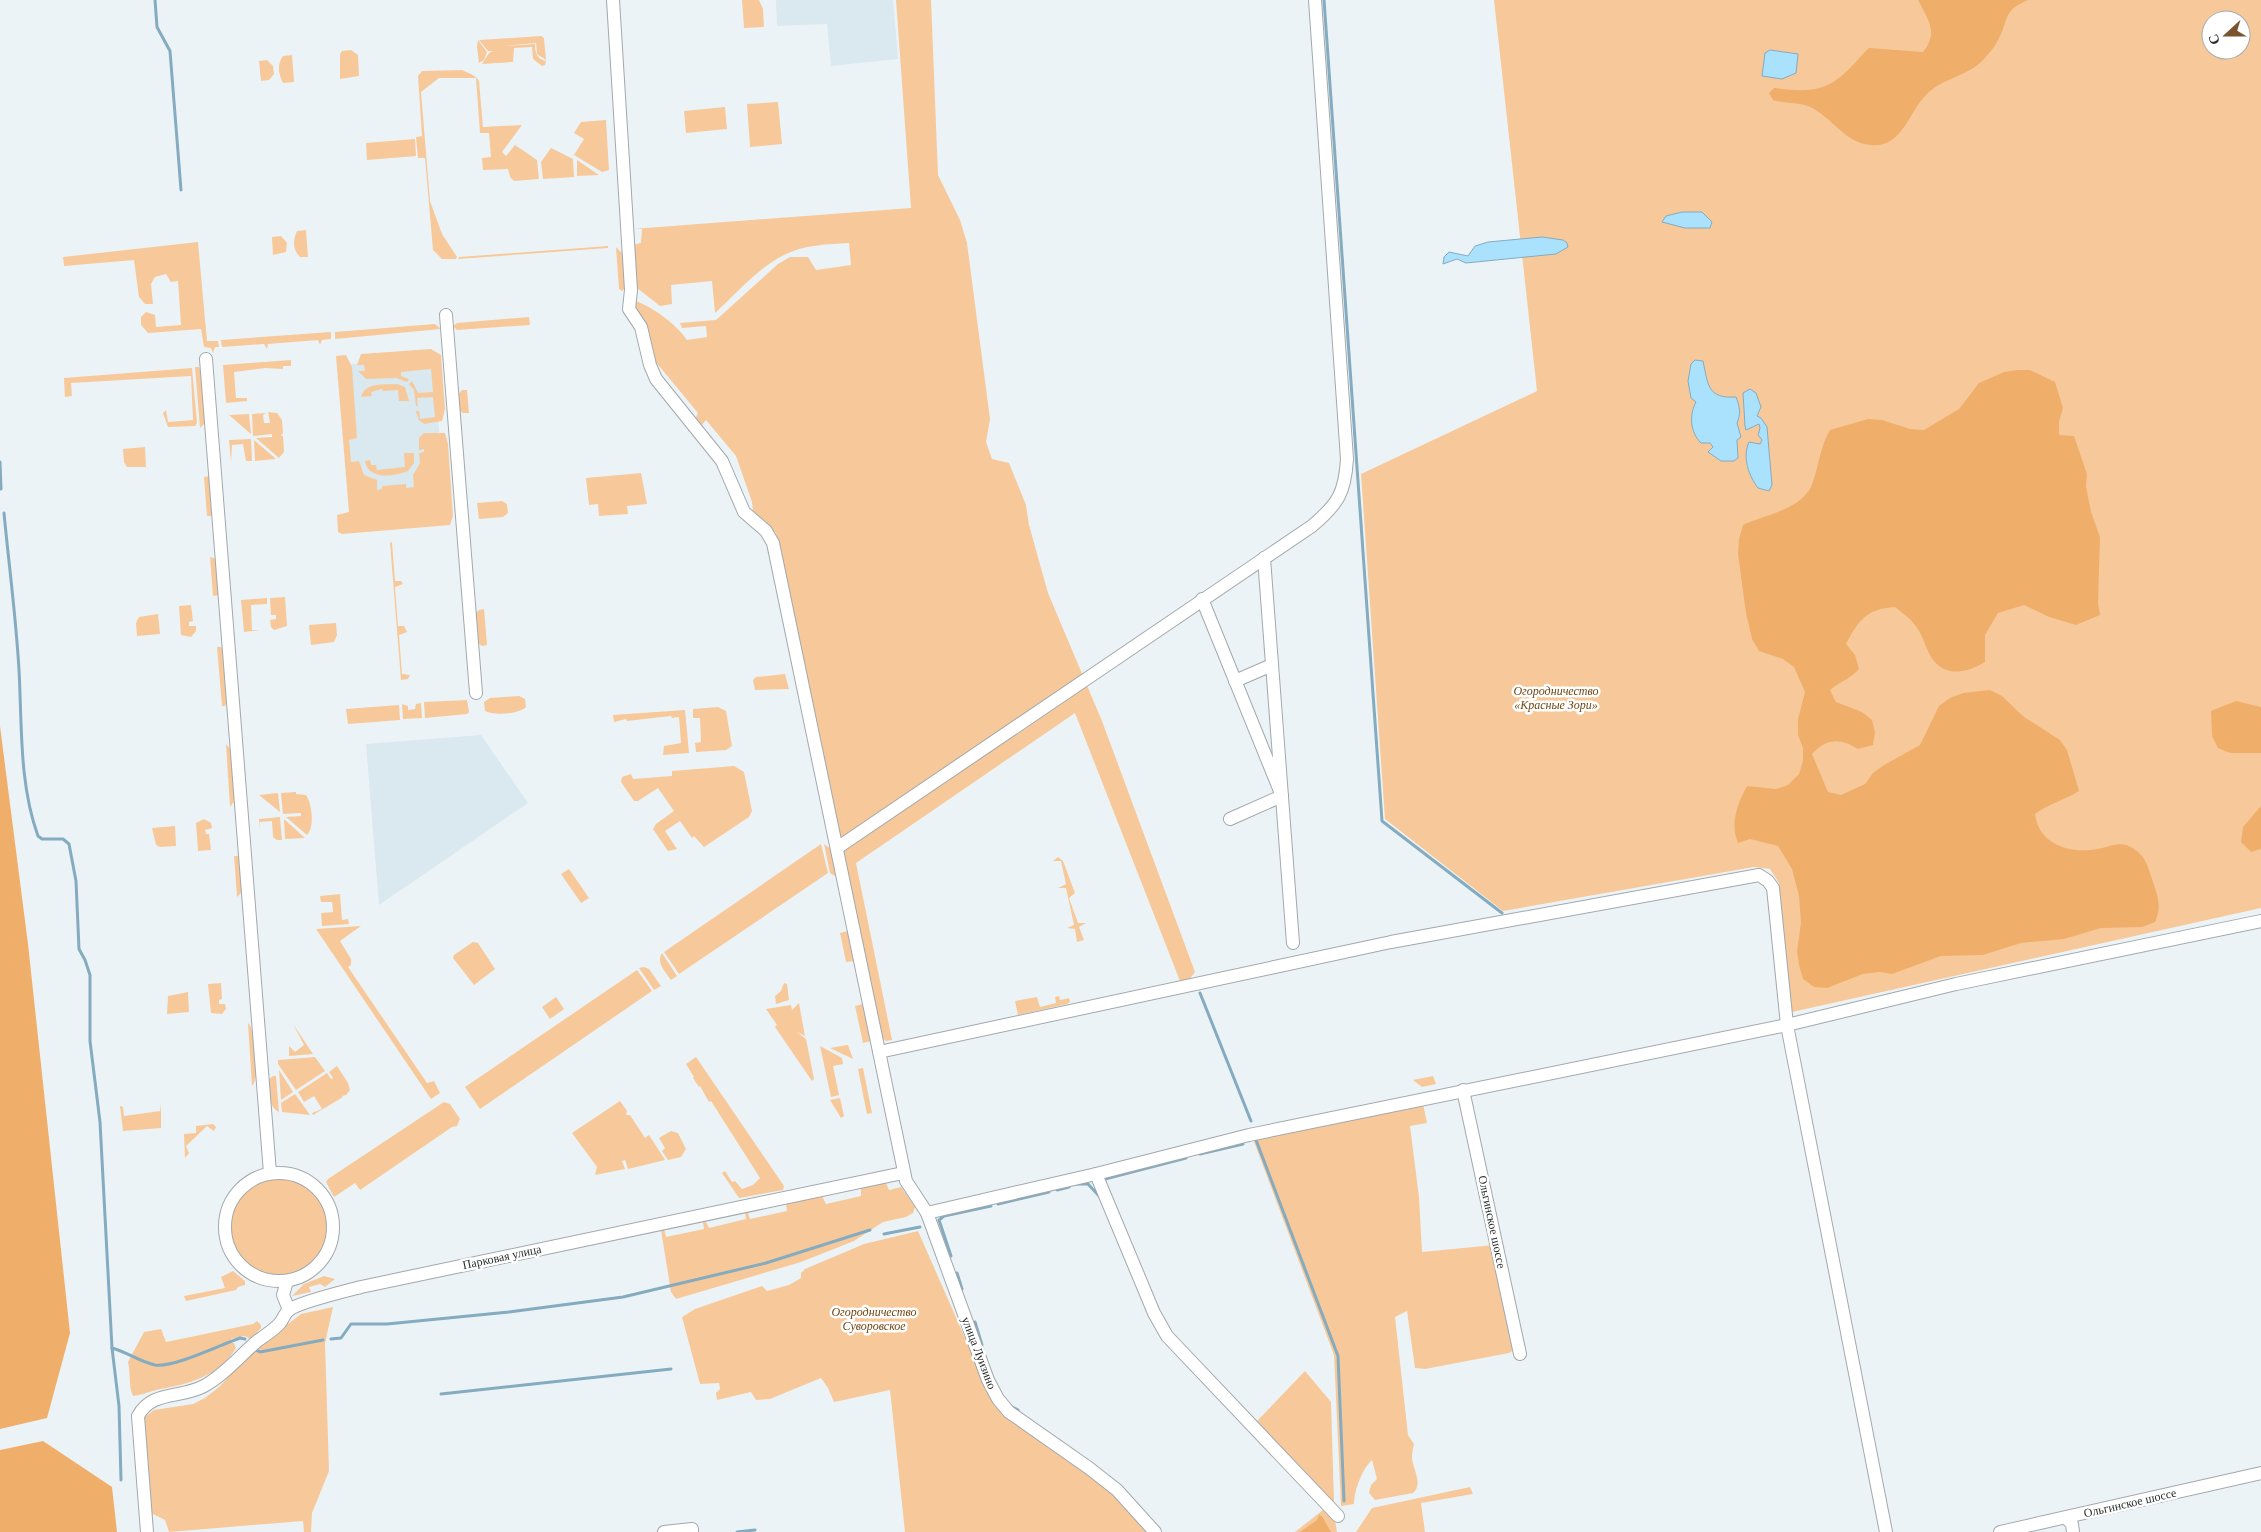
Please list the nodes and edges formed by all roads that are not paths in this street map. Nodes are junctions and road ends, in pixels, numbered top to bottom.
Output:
1 (613, 0) edge
2 (1315, 0) edge
3 (446, 315) dead end
4 (206, 359) dead end
5 (1264, 558) junction
6 (1202, 600) junction
7 (1272, 665) junction
8 (1235, 681) junction
9 (476, 693) dead end
10 (1282, 796) junction
11 (1230, 819) dead end
12 (837, 848) junction
13 (2261, 920) edge
14 (1293, 943) dead end
15 (1787, 1025) junction
16 (879, 1052) junction
17 (1464, 1090) junction
18 (270, 1173) junction
19 (903, 1173) junction
20 (1096, 1174) junction
21 (928, 1213) junction
22 (287, 1281) junction
23 (289, 1310) junction
24 (1520, 1354) dead end
25 (2261, 1473) edge
26 (1338, 1516) dead end
27 (2066, 1518) junction
28 (146, 1532) edge
29 (664, 1532) edge
30 (692, 1532) edge
31 (1155, 1532) edge
32 (1886, 1532) edge
33 (2000, 1532) edge
34 (2073, 1532) edge

1 - 12 street, улица Луизино
2 - 5 street
3 - 9 street
4 - 18 street
5 - 6 street
5 - 7 street
6 - 8 street
6 - 12 street
7 - 8 street
7 - 10 street
8 - 10 street
10 - 11 street
10 - 14 street
12 - 16 street, улица Луизино
13 - 15 street
15 - 16 street
15 - 17 street
15 - 32 street
16 - 19 street, улица Луизино
17 - 20 street
17 - 24 street, Ольгинское шоссе
18 - 22 street
18 - 22 street
19 - 21 street, улица Луизино
19 - 23 street, Парковая улица
20 - 21 street
20 - 26 street
21 - 31 street, улица Луизино
22 - 23 street
23 - 28 street
25 - 27 street, Ольгинское шоссе
27 - 33 street, Ольгинское шоссе
27 - 34 street
29 - 30 street

